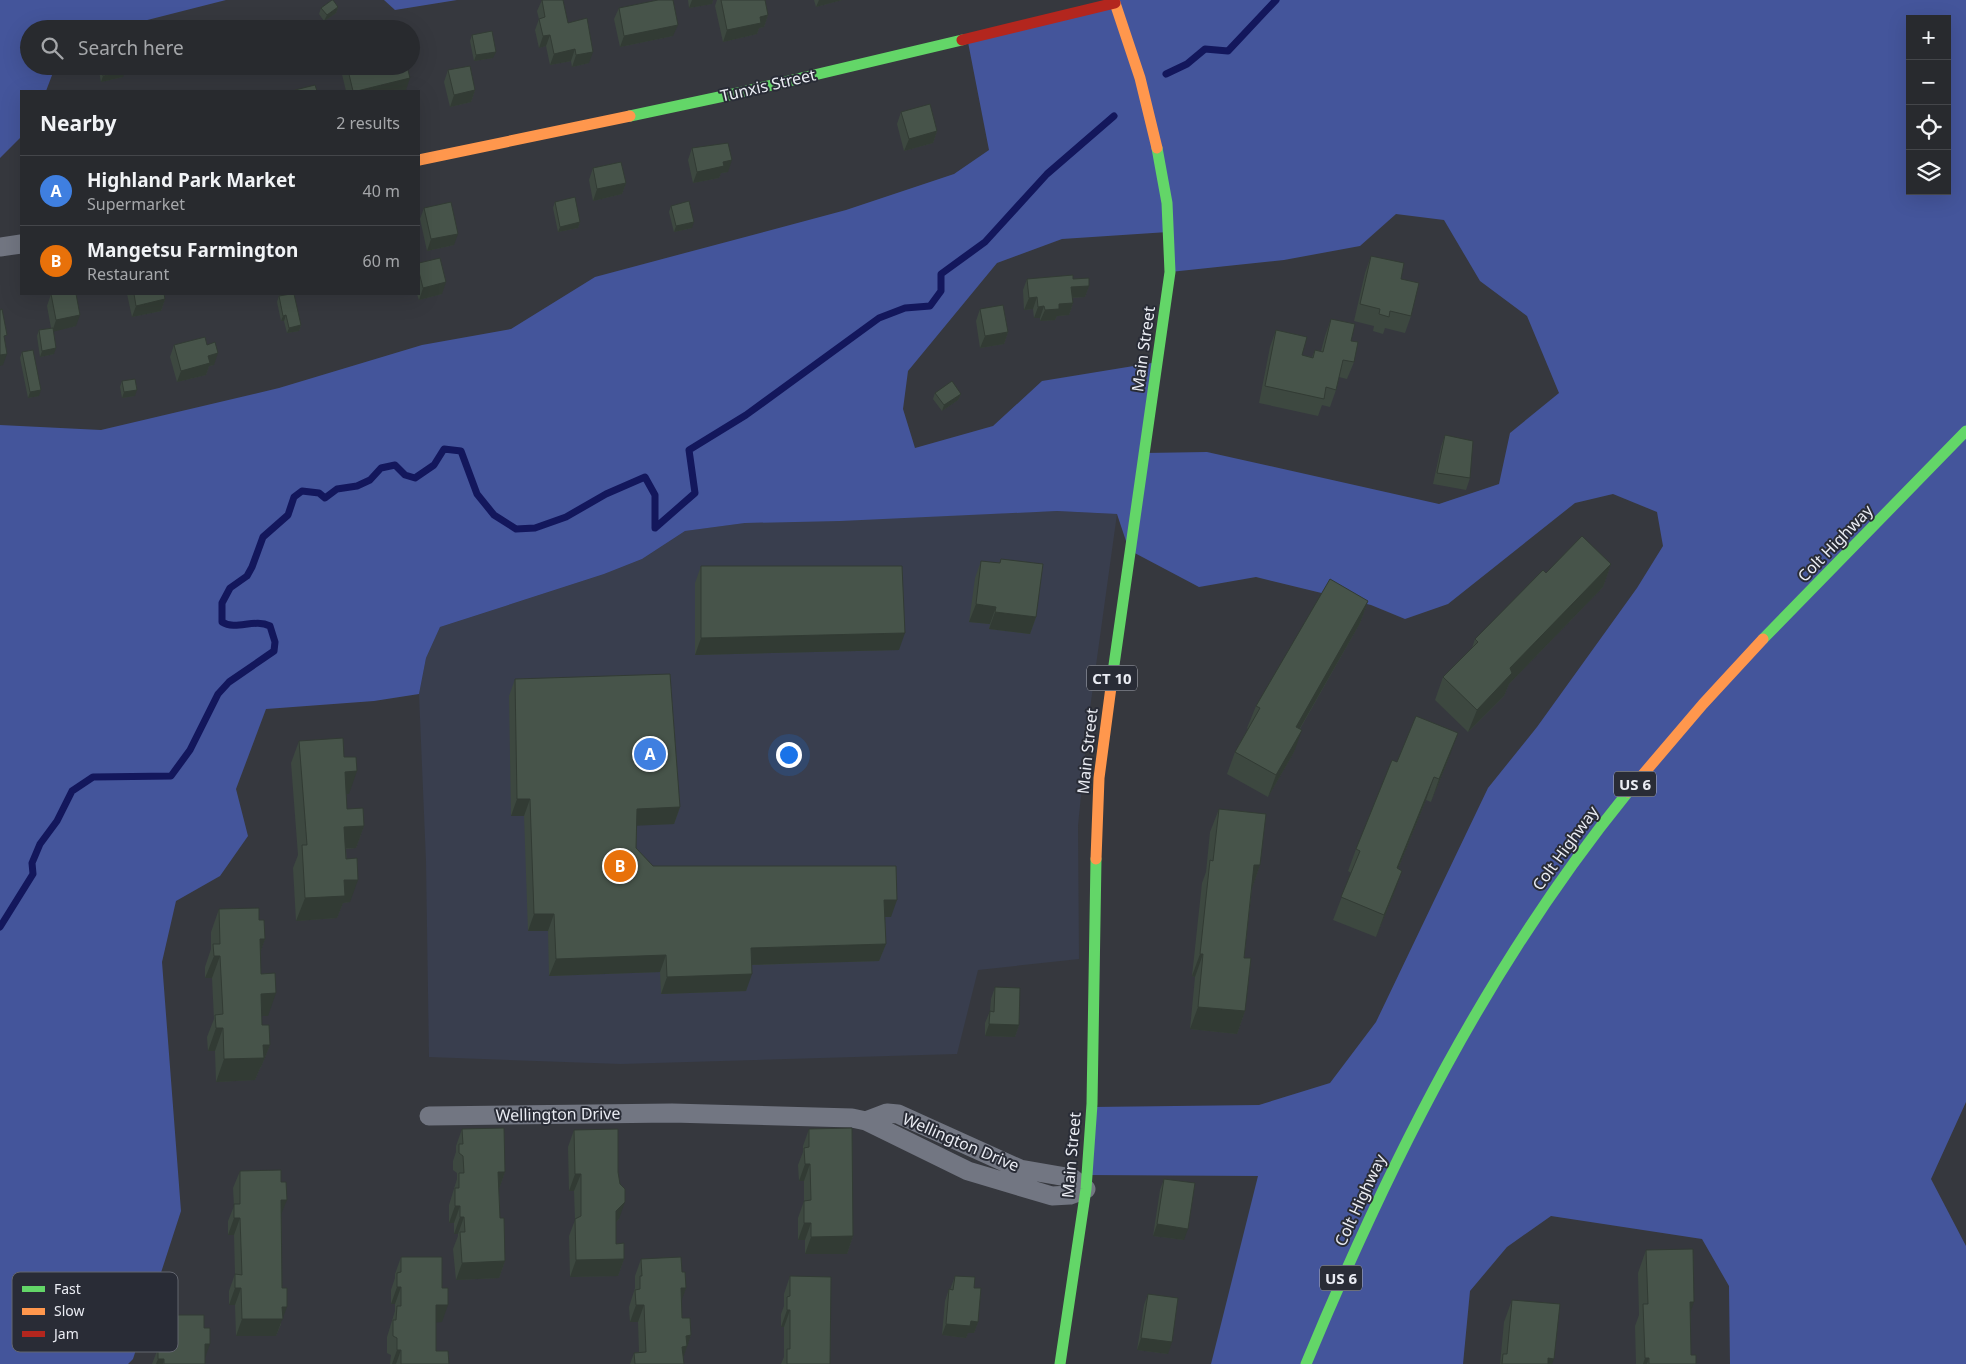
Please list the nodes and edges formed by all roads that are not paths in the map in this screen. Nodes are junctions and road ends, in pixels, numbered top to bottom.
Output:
1 (1114, 1) edge
2 (420, 160) edge
3 (20, 244) edge
4 (0, 247) edge
5 (1966, 431) edge
6 (429, 1116) dead end
7 (1086, 1189) junction
8 (1380, 1194) junction
9 (1335, 1326) dead end
10 (1060, 1364) edge
11 (1306, 1364) edge

1 - 2 main road, Tunxis Street
1 - 7 main road, Main Street / CT 10
3 - 4 street
5 - 8 main road, Colt Highway / US 6
6 - 7 street, Wellington Drive
7 - 10 main road, Main Street / CT 10
8 - 9 main road
8 - 11 main road, Colt Highway / US 6

